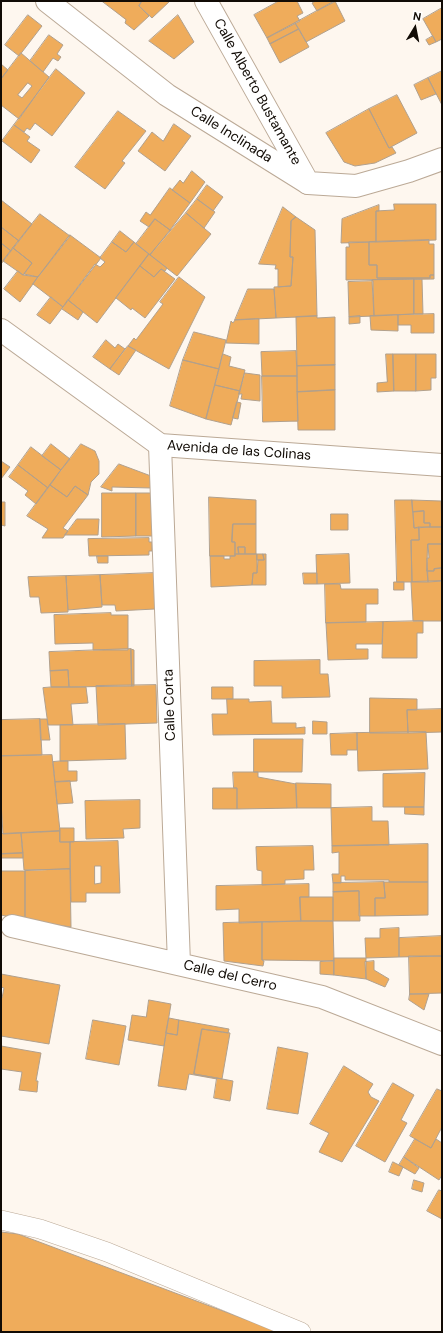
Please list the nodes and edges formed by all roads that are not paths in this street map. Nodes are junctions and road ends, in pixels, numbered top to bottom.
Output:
1 (47, 1) edge
2 (206, 1) edge
3 (442, 159) edge
4 (308, 183) junction
5 (1, 330) edge
6 (160, 446) junction
7 (442, 465) edge
8 (12, 926) dead end
9 (179, 964) junction
10 (442, 1044) edge
11 (1, 1220) edge
12 (301, 1332) edge

1 - 4 street, Calle Inclinada
2 - 4 street, Calle Alberto Bustamante
3 - 4 street, Calle Inclinada
5 - 6 street, Avenida de las Colinas
6 - 7 street, Avenida de las Colinas
6 - 9 street, Calle Corta
8 - 9 street, Calle del Cerro
9 - 10 street, Calle del Cerro
11 - 12 lane

